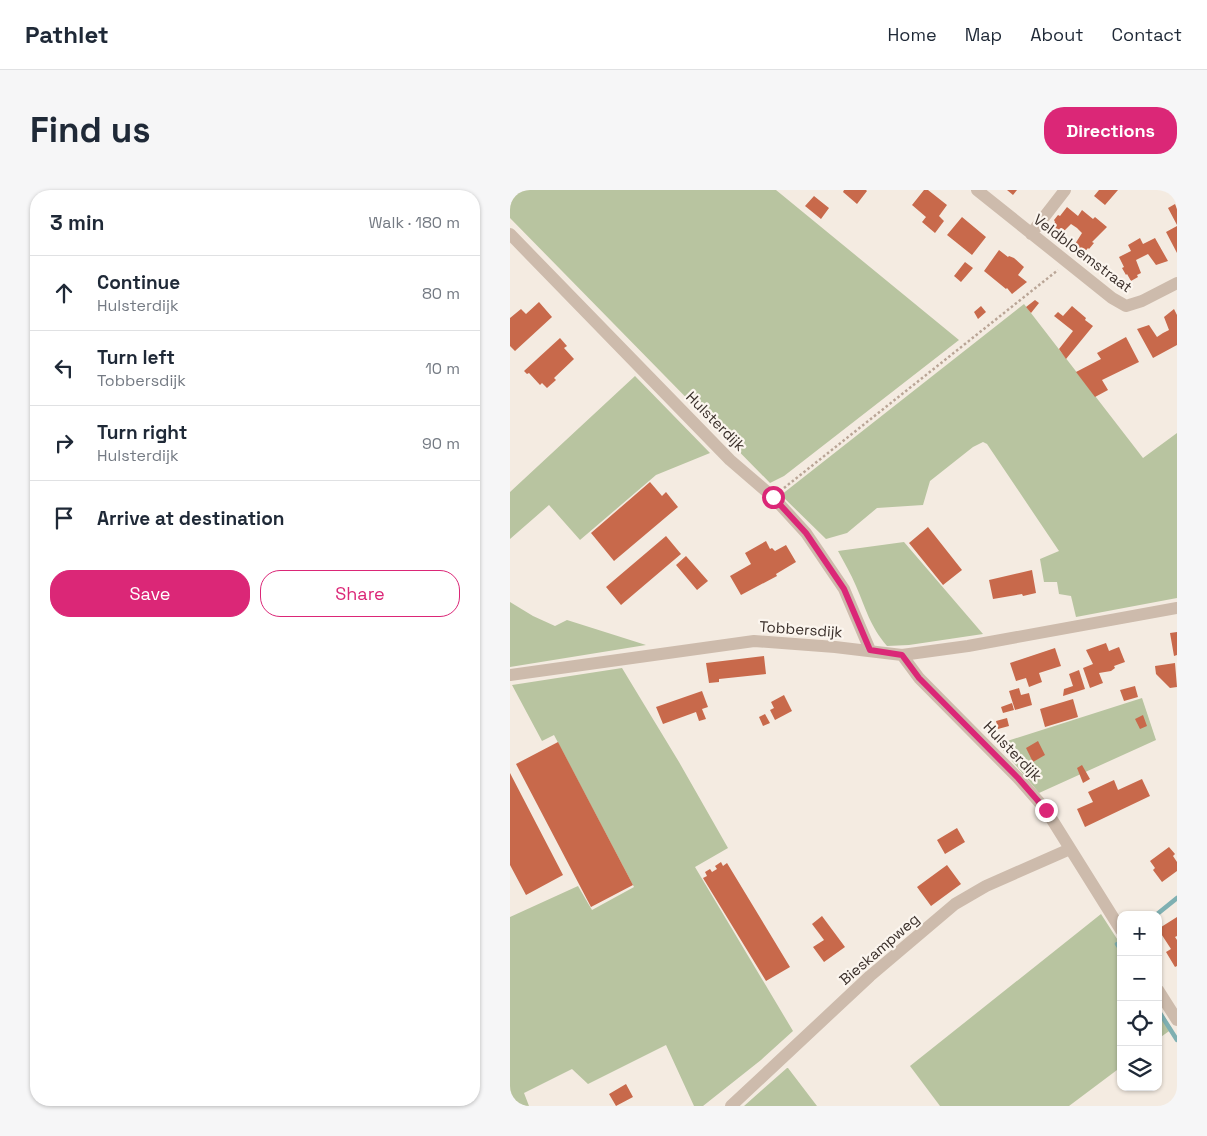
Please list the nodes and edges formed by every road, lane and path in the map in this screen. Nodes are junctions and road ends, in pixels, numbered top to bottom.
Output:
1 (977, 190) edge
2 (1065, 190) edge
3 (510, 234) edge
4 (1031, 234) junction
5 (1067, 262) junction
6 (1177, 283) edge
7 (773, 497) junction
8 (1177, 608) edge
9 (870, 650) junction
10 (902, 655) junction
11 (510, 675) edge
12 (1070, 849) junction
13 (1117, 924) edge
14 (1162, 996) edge
15 (1177, 1020) edge
16 (731, 1106) edge

1 - 4 street, Veldbloemstraat
2 - 4 street
3 - 7 street, Hulsterdijk
4 - 5 street, Veldbloemstraat
5 - 6 street, Veldbloemstraat
5 - 7 path
7 - 9 street, Hulsterdijk
8 - 10 street, Tobbersdijk
9 - 10 street, Tobbersdijk
9 - 11 street, Tobbersdijk
10 - 12 street, Hulsterdijk
12 - 13 street, Hulsterdijk
12 - 16 street, Bieskampweg
14 - 15 street

